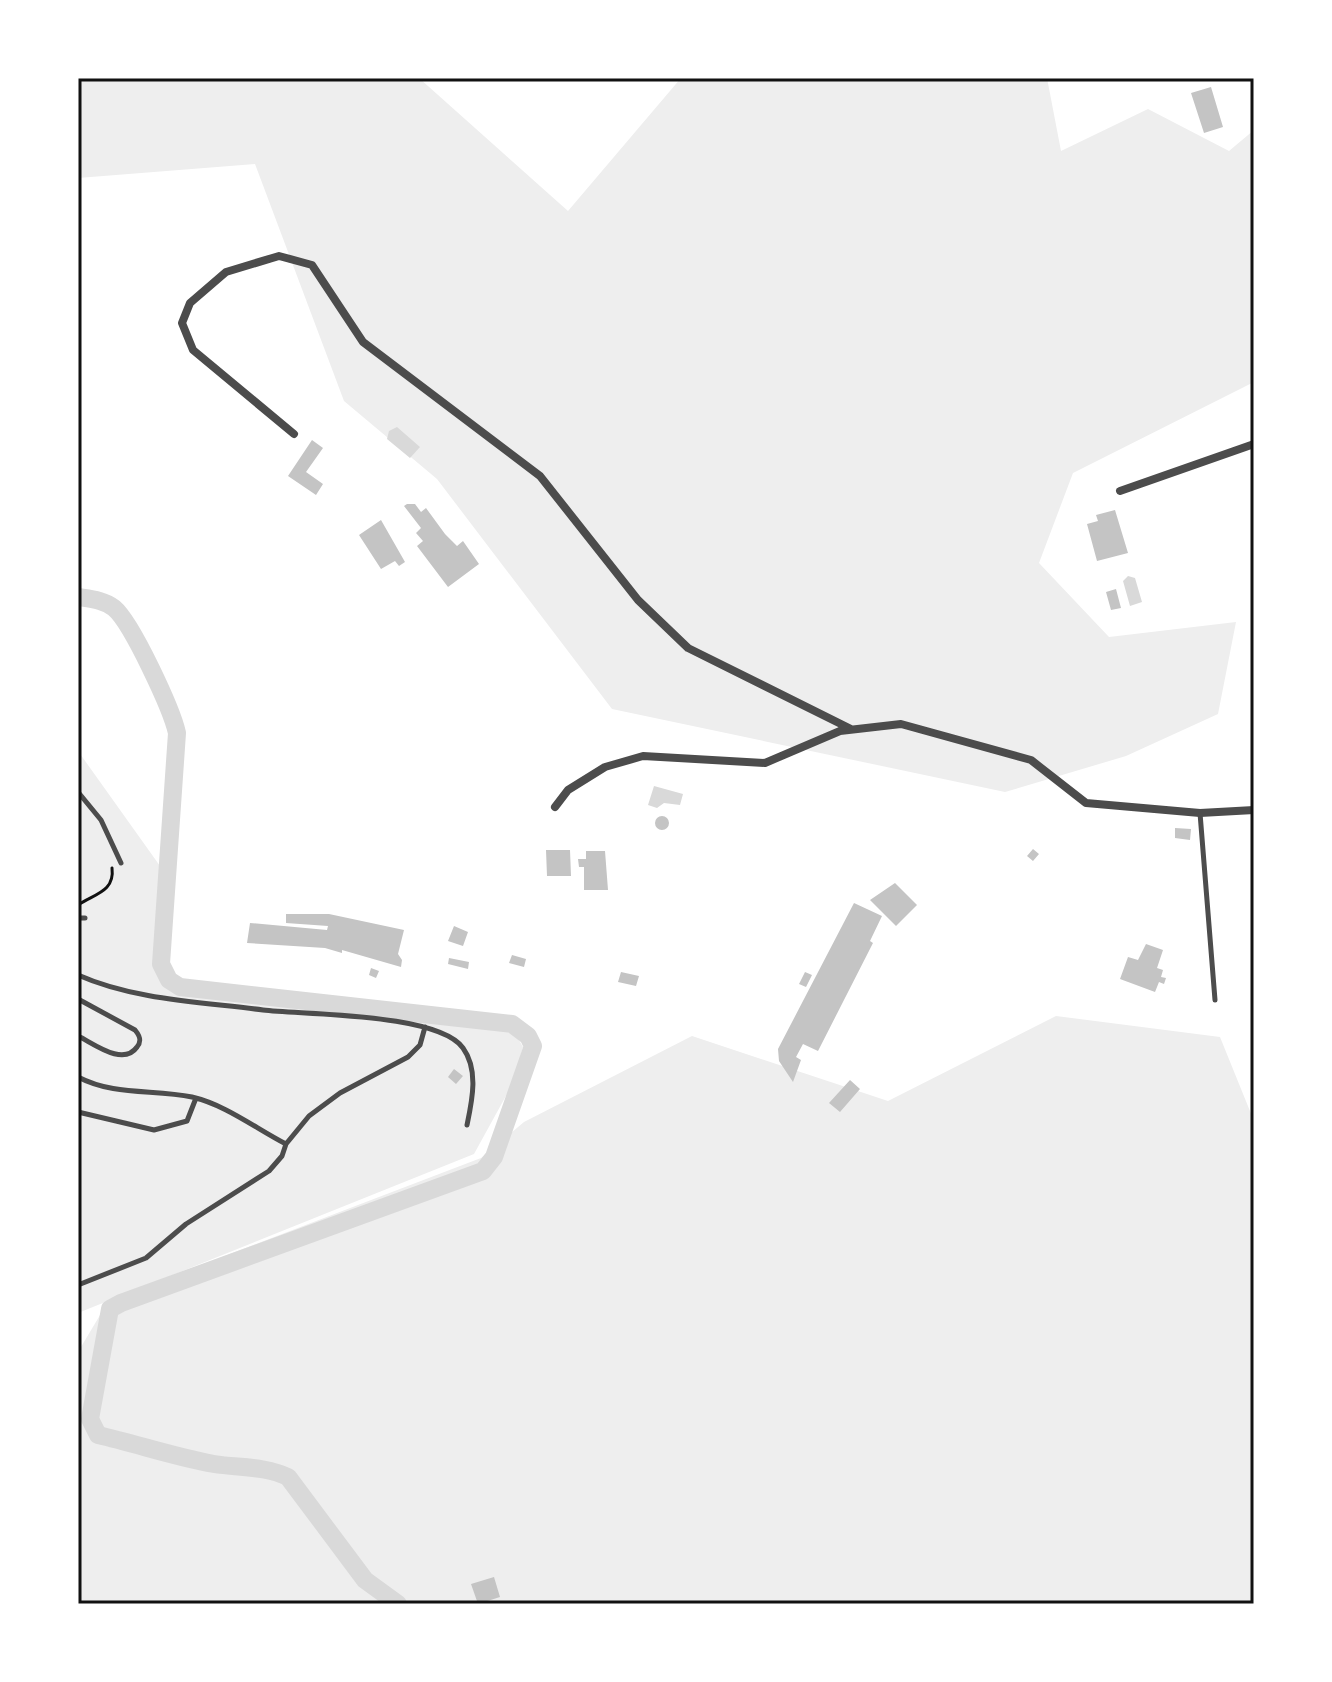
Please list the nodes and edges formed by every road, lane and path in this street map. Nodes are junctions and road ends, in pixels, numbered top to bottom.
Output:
1 (294, 434) dead end
2 (1254, 444) edge
3 (1120, 491) dead end
4 (851, 729) junction
5 (78, 792) edge
6 (555, 807) dead end
7 (1254, 810) edge
8 (1200, 813) junction
9 (115, 850) junction
10 (121, 863) dead end
11 (78, 905) edge
12 (78, 975) edge
13 (78, 999) edge
14 (1215, 1000) dead end
15 (425, 1027) junction
16 (78, 1036) edge
17 (78, 1077) edge
18 (196, 1098) junction
19 (78, 1112) edge
20 (467, 1125) dead end
21 (286, 1144) junction
22 (78, 1285) edge

1 - 4 street
2 - 3 street
4 - 6 street
4 - 8 street
5 - 9 lane
7 - 8 street
8 - 14 lane
9 - 10 lane
9 - 11 path
12 - 15 lane
13 - 16 lane
15 - 20 lane
15 - 21 lane
17 - 18 lane
18 - 19 lane
18 - 21 lane
21 - 22 lane

